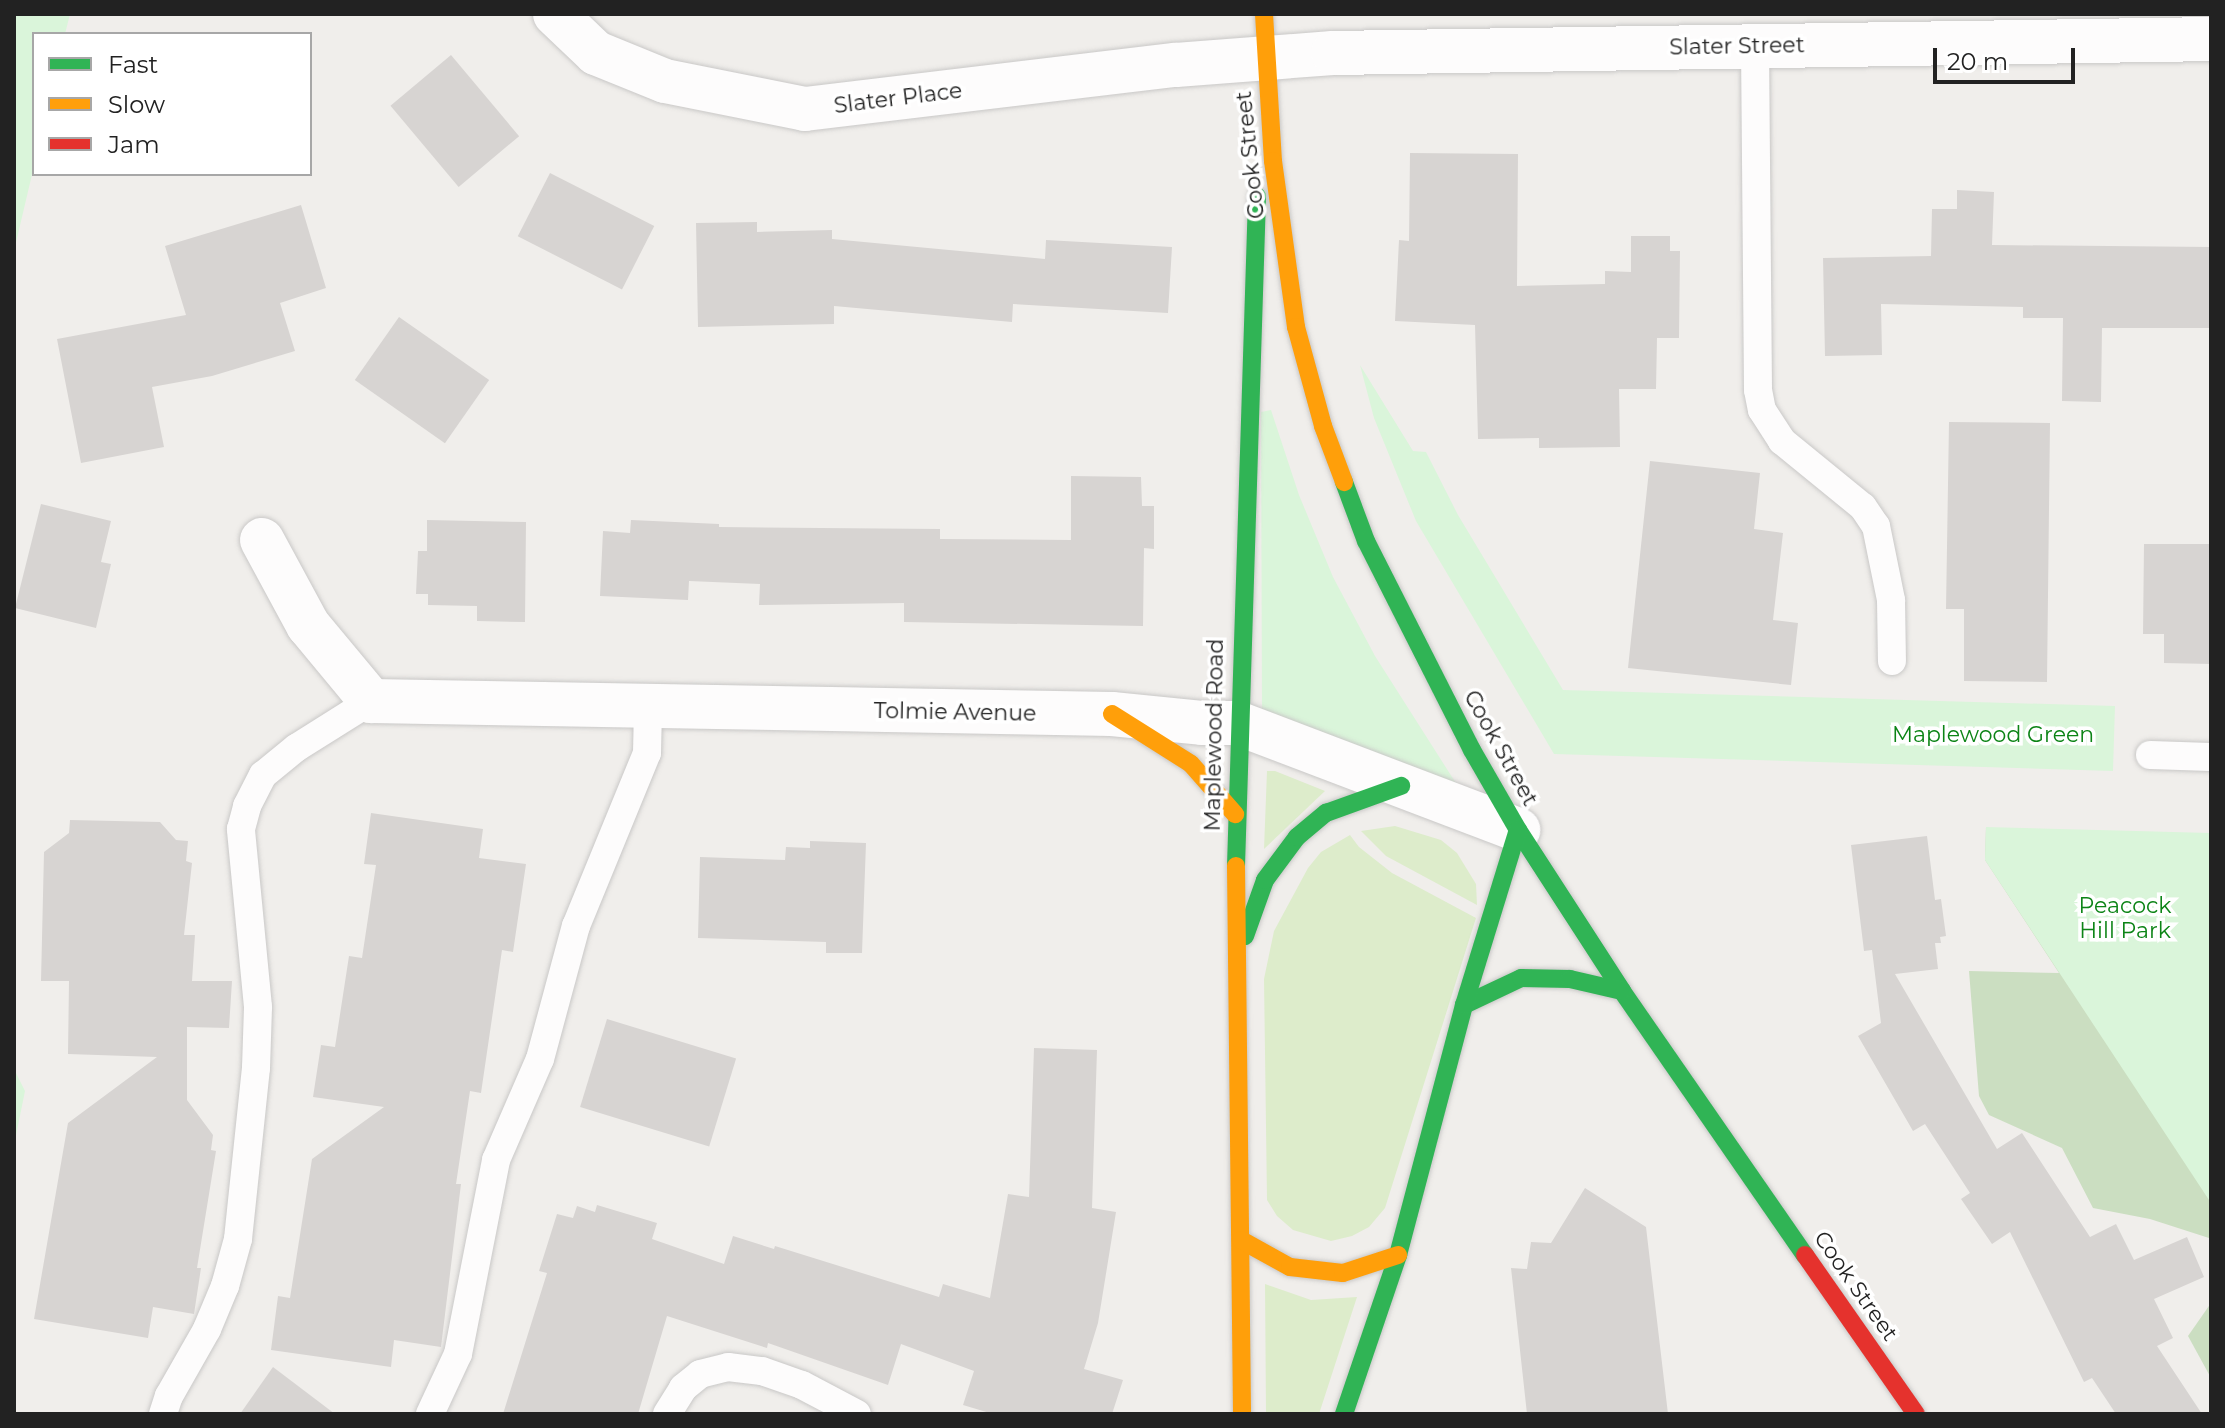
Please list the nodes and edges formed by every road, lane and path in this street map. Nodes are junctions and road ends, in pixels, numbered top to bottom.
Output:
1 (555, 14) edge
2 (1264, 14) edge
3 (2211, 39) edge
4 (1755, 46) junction
5 (1264, 58) junction
6 (262, 540) dead end
7 (1892, 661) dead end
8 (371, 701) junction
9 (648, 708) junction
10 (1112, 714) junction
11 (1237, 723) junction
12 (2150, 755) dead end
13 (2211, 757) edge
14 (1401, 786) junction
15 (1235, 814) junction
16 (1518, 830) junction
17 (1236, 960) junction
18 (1622, 991) junction
19 (1464, 1005) junction
20 (1241, 1240) junction
21 (1398, 1255) junction
22 (163, 1414) edge
23 (430, 1414) edge
24 (667, 1414) edge
25 (857, 1414) edge
26 (1242, 1414) edge
27 (1344, 1414) edge
28 (1916, 1414) edge

1 - 5 street, Slater Place
2 - 5 street, Cook Street
3 - 4 street, Slater Street
4 - 5 street, Slater Street
4 - 7 lane
5 - 11 street, Maplewood Road
5 - 16 street, Cook Street
6 - 8 street
8 - 9 street, Tolmie Avenue
8 - 22 lane
9 - 10 street, Tolmie Avenue
9 - 23 lane
10 - 11 street, Tolmie Avenue
10 - 15 street
11 - 14 street, Tolmie Avenue
11 - 15 street, Maplewood Road
12 - 13 lane
14 - 16 street, Tolmie Avenue
14 - 17 street
15 - 17 street, Maplewood Road
16 - 18 street, Cook Street
16 - 19 street
17 - 20 street, Maplewood Road
18 - 19 street
18 - 28 street, Cook Street
19 - 21 street
20 - 21 street
20 - 26 street, Maplewood Road
21 - 27 street
24 - 25 lane

